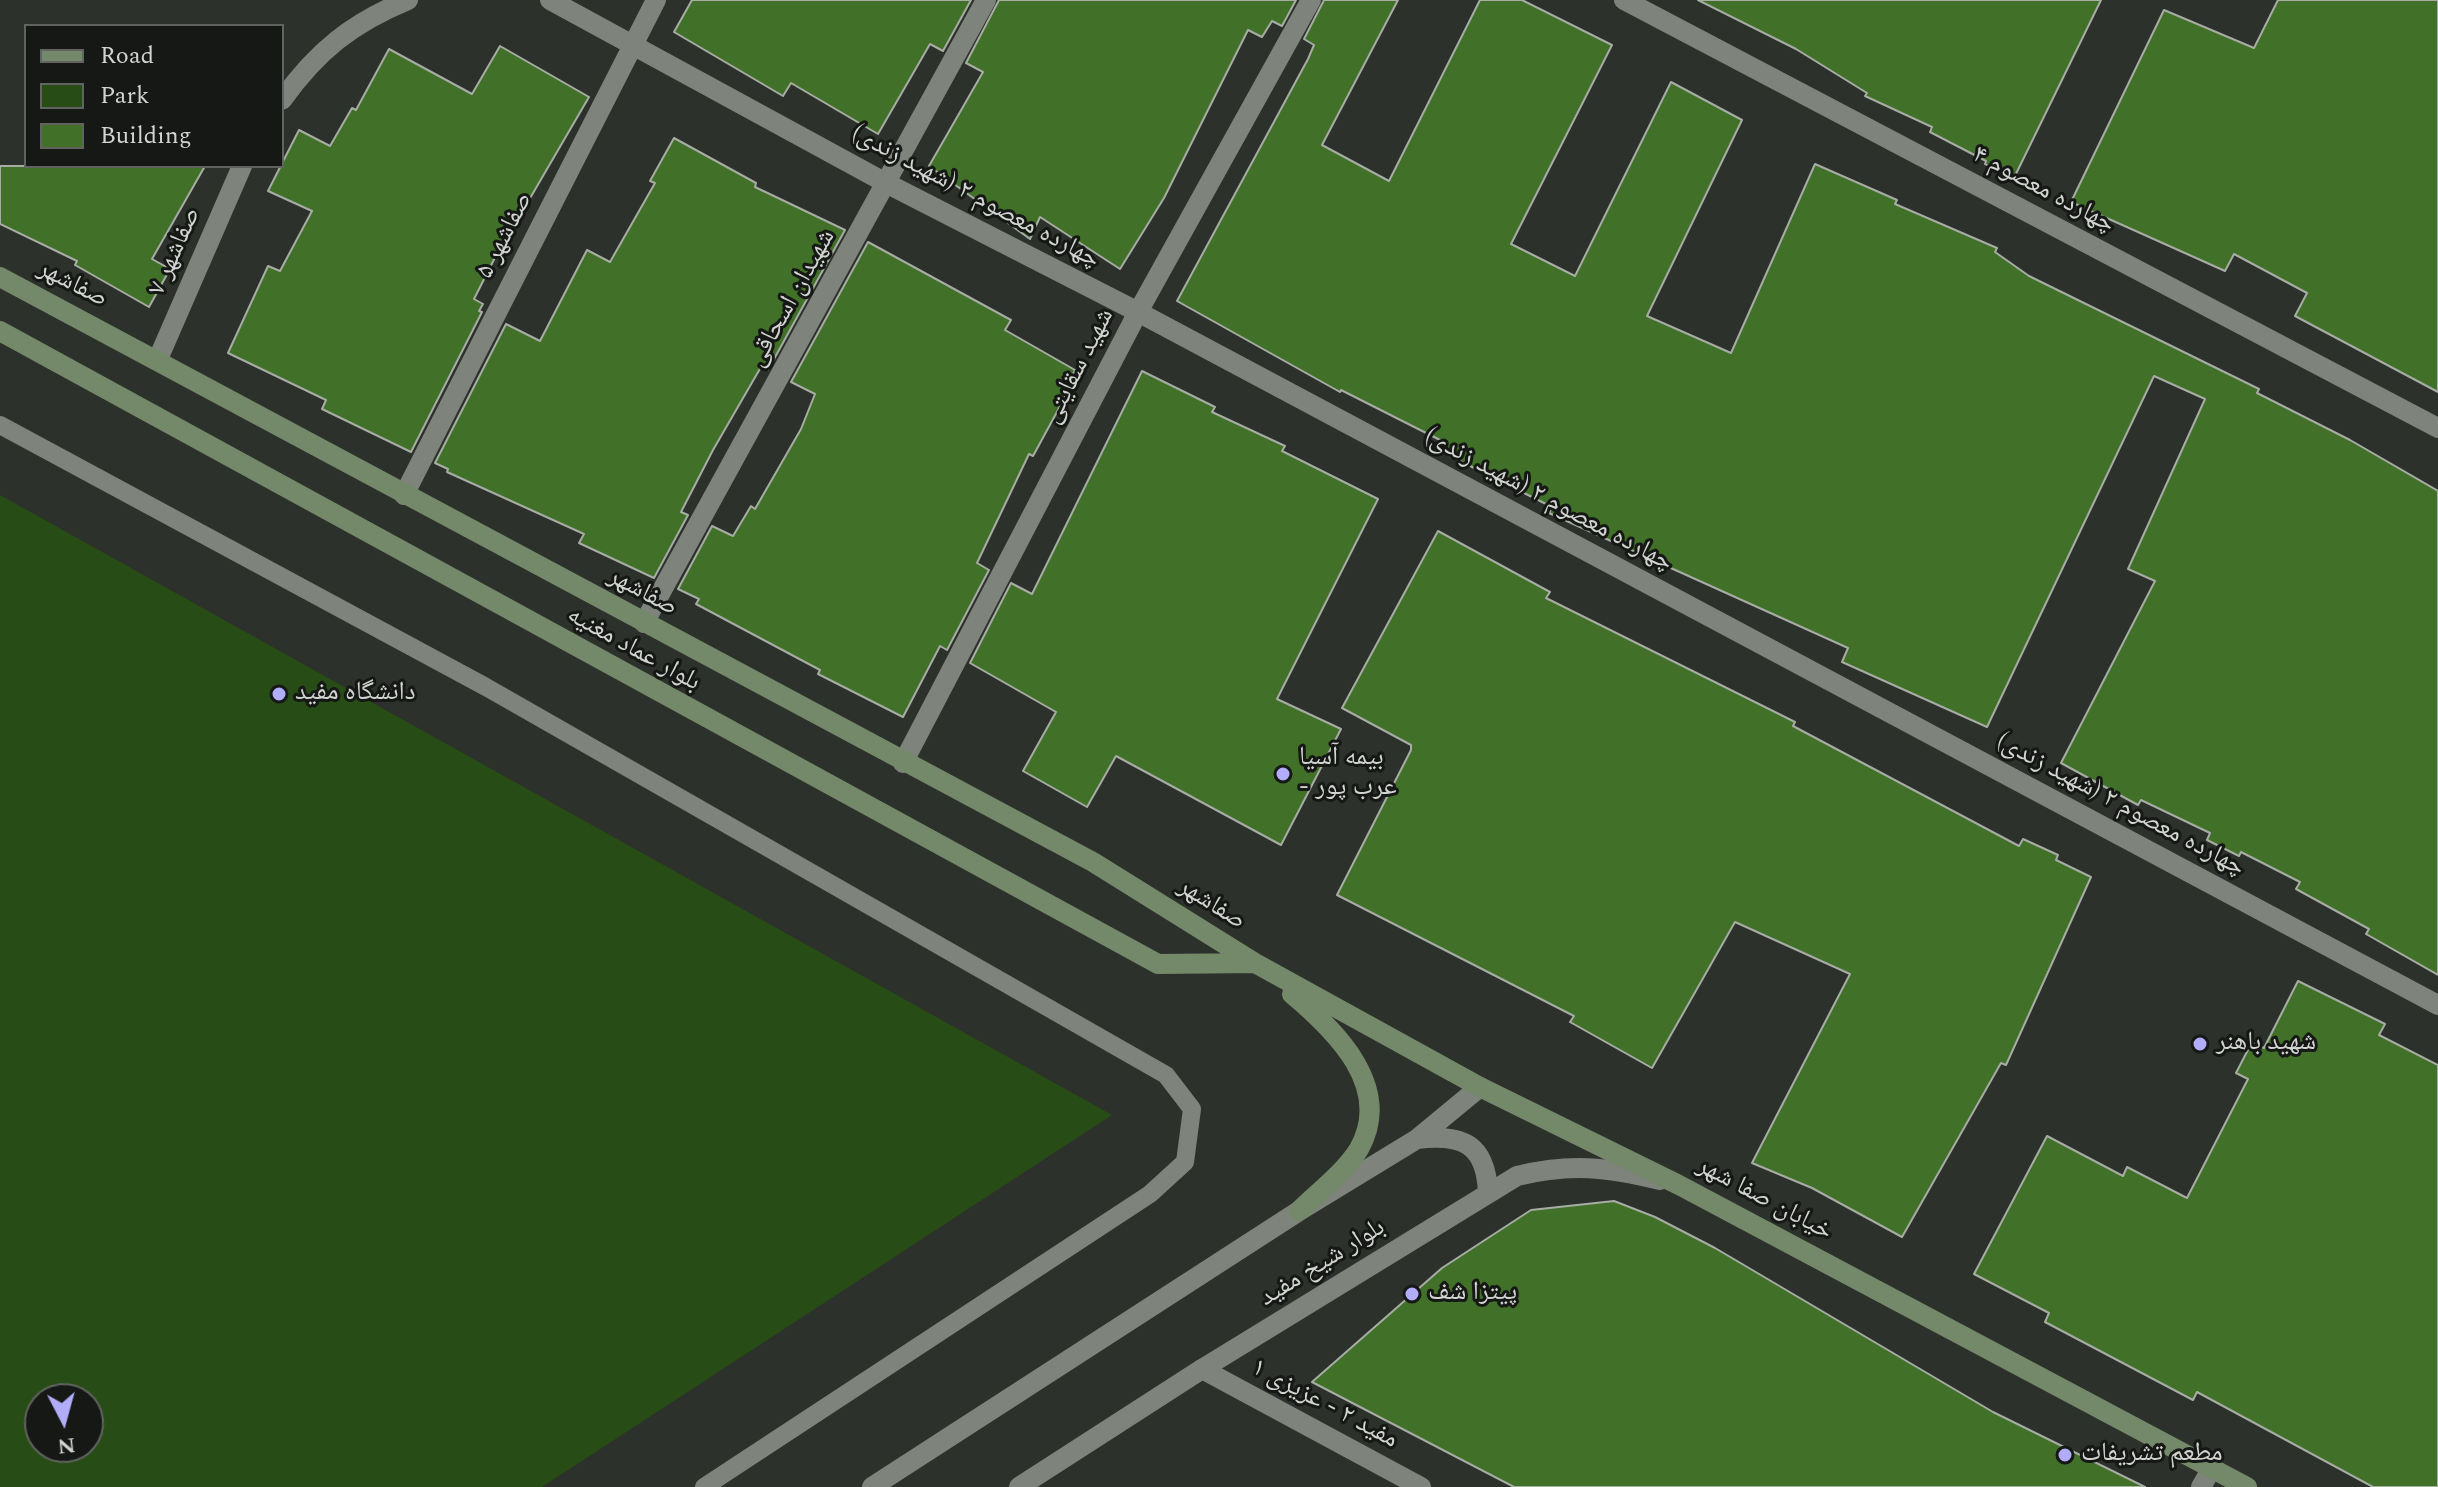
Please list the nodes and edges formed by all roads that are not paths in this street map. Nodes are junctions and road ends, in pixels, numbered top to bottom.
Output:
1 (408, 0) edge
2 (550, 0) edge
3 (656, 0) edge
4 (986, 0) edge
5 (1311, 0) edge
6 (1624, 0) edge
7 (633, 44) junction
8 (284, 97) edge
9 (241, 168) edge
10 (886, 183) junction
11 (0, 277) edge
12 (1138, 312) junction
13 (0, 331) edge
14 (158, 359) junction
15 (0, 425) edge
16 (2438, 428) edge
17 (404, 495) junction
18 (644, 623) junction
19 (903, 763) junction
20 (1255, 963) junction
21 (2438, 1005) edge
22 (1480, 1087) junction
23 (1417, 1139) junction
24 (1679, 1185) junction
25 (1488, 1193) junction
26 (1299, 1211) junction
27 (1202, 1369) junction
28 (2212, 1468) junction
29 (704, 1487) edge
30 (872, 1487) edge
31 (1019, 1487) edge
32 (1421, 1487) edge
33 (2201, 1487) edge
34 (2247, 1487) edge

1 - 8 street
2 - 7 street
3 - 7 street, صفاشهر ۵
4 - 10 street, شهیدان اسحاقی
5 - 12 street, شهید سقایتی
6 - 16 street, چهارده معصوم ۴
7 - 10 street, چهارده معصوم ۲ (شهید زندی)
7 - 17 street, صفاشهر ۵
9 - 14 street, صفاشهر ۷
10 - 12 street, چهارده معصوم ۲ (شهید زندی)
10 - 18 street, شهیدان اسحاقی
11 - 14 main road, صفاشهر
12 - 19 street, شهید سقایتی
12 - 21 street, چهارده معصوم ۲ (شهید زندی)
13 - 20 main road, بلوار عماد مغنیه
14 - 17 main road, صفاشهر
15 - 29 lane
17 - 18 main road, صفاشهر
18 - 19 main road, صفاشهر
19 - 20 main road, صفاشهر
20 - 22 main road, خیابان صفا شهر
20 - 26 main road
22 - 23 street
22 - 24 main road, خیابان صفا شهر
23 - 25 street
23 - 26 street
24 - 25 street, بلوار شیخ مفید
24 - 28 main road, خیابان صفا شهر
25 - 27 street, بلوار شیخ مفید
26 - 30 street
27 - 31 street, بلوار شیخ مفید
27 - 32 street, مفید ۲ - عزیزی ۱
28 - 33 street
28 - 34 main road, خیابان صفا شهر

